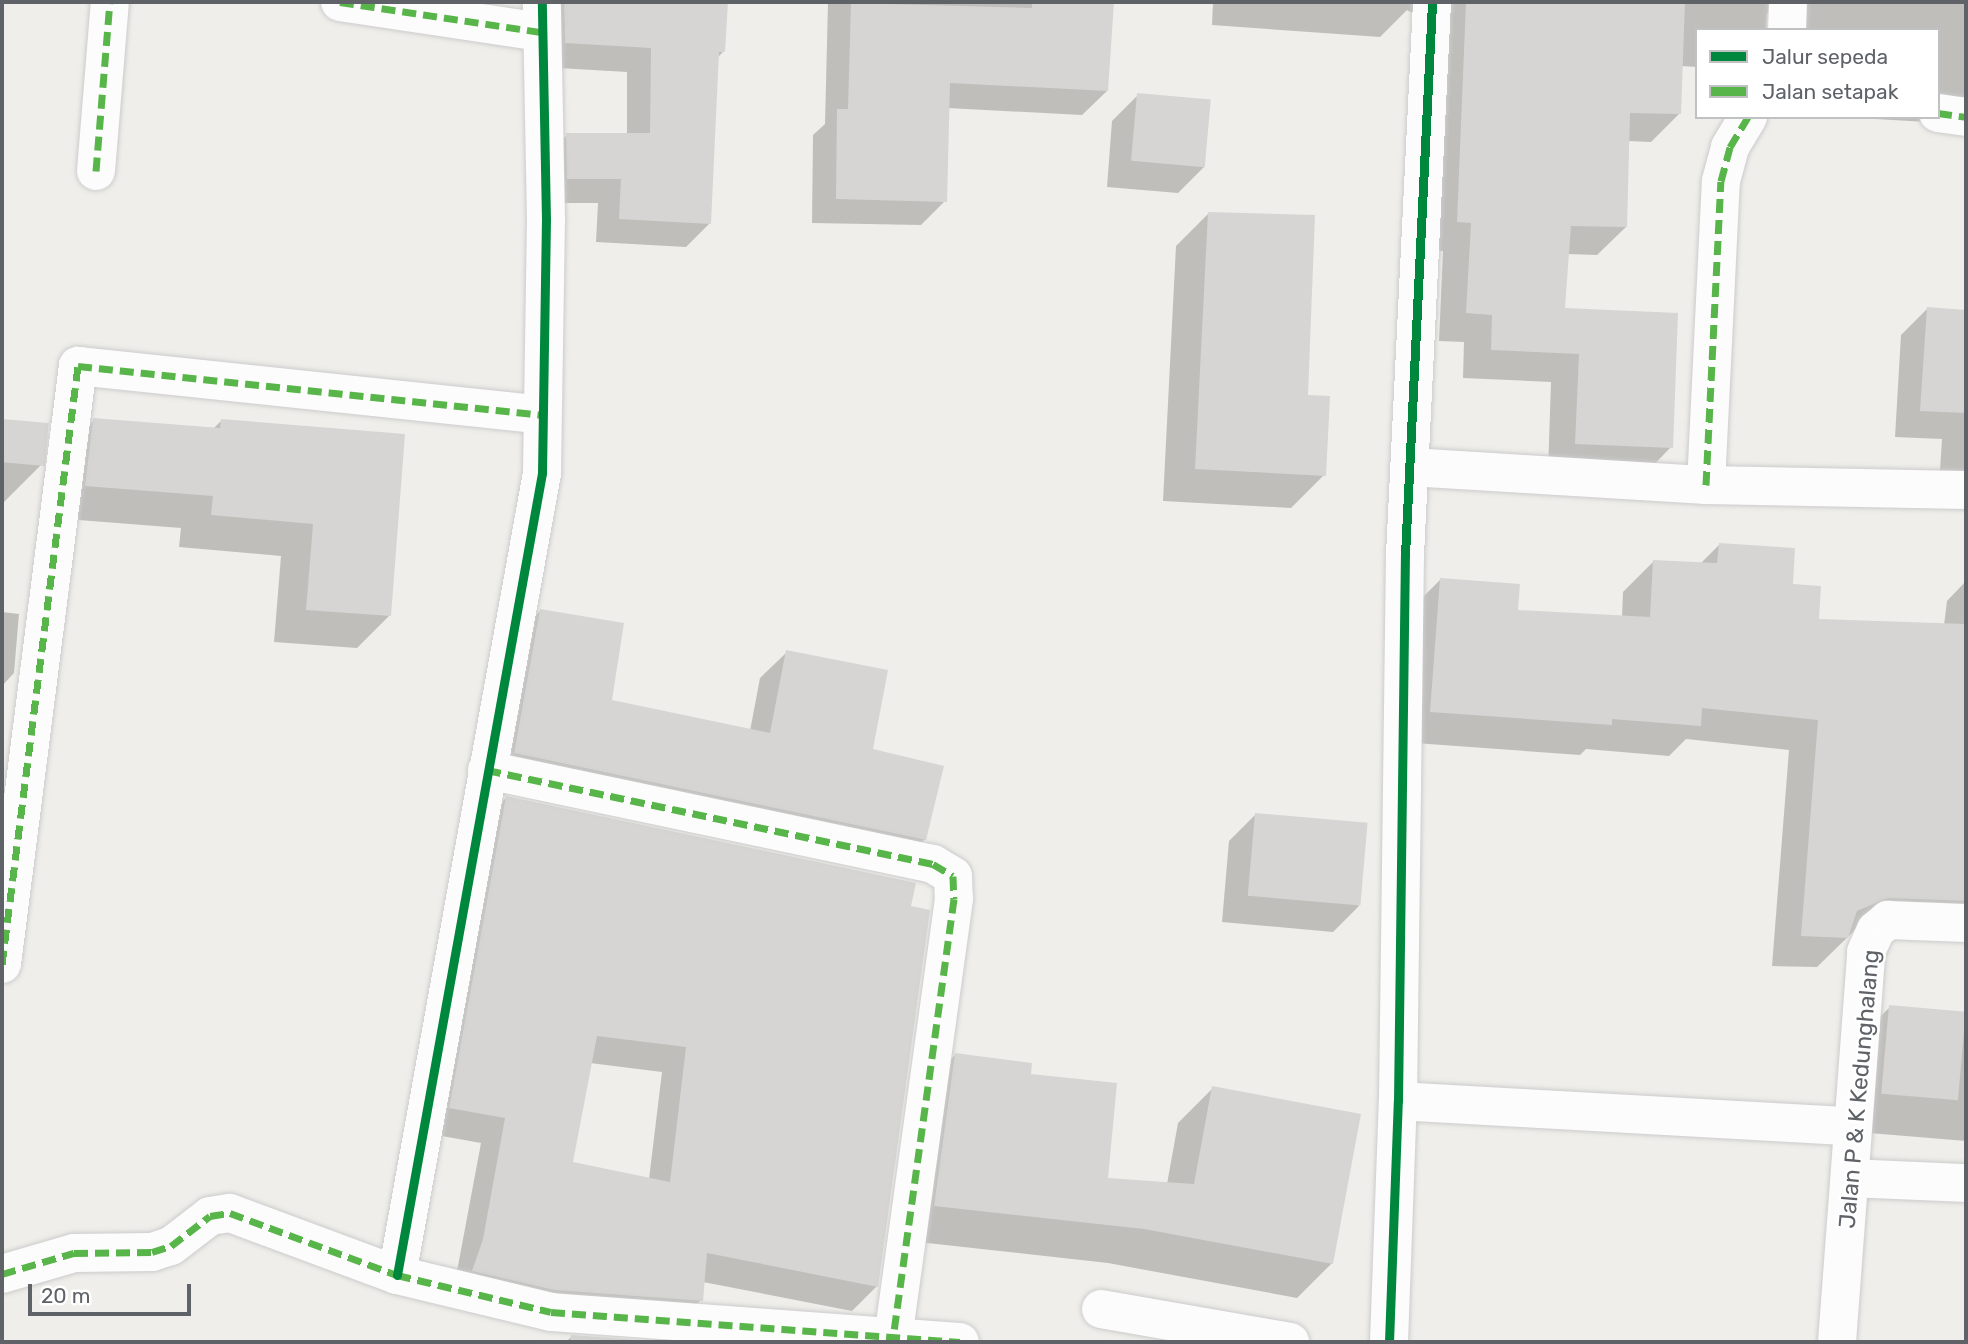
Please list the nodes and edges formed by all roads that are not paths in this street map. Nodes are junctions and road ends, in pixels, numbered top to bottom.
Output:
1 (110, 2) edge
2 (340, 2) edge
3 (1432, 2) edge
4 (1788, 2) edge
5 (541, 17) edge
6 (1787, 28) edge
7 (1940, 113) edge
8 (1966, 117) edge
9 (1747, 119) edge
10 (96, 172) dead end
11 (541, 415) junction
12 (1410, 467) junction
13 (1706, 485) junction
14 (1966, 490) edge
15 (487, 770) junction
16 (6, 906) edge
17 (1966, 923) edge
18 (2, 964) edge
19 (1398, 1101) junction
20 (1852, 1126) junction
21 (1850, 1178) junction
22 (1966, 1183) edge
23 (2, 1273) edge
24 (397, 1275) junction
25 (1101, 1309) dead end
26 (894, 1334) junction
27 (960, 1342) edge
28 (1290, 1342) edge
29 (1389, 1342) edge
30 (1837, 1342) edge

1 - 10 street
2 - 5 street
3 - 12 street
4 - 6 street
5 - 11 street
7 - 8 street
9 - 13 street
11 - 15 street
11 - 16 street
12 - 13 street
12 - 19 street
13 - 14 street
15 - 24 street
15 - 26 street
16 - 18 street
17 - 20 street, Jalan P & K Kedunghalang
19 - 20 street
19 - 29 street
20 - 21 street, Jalan P & K Kedunghalang
21 - 22 street
21 - 30 street, Jalan P & K Kedunghalang
23 - 24 street
24 - 26 street
25 - 28 street
26 - 27 street

